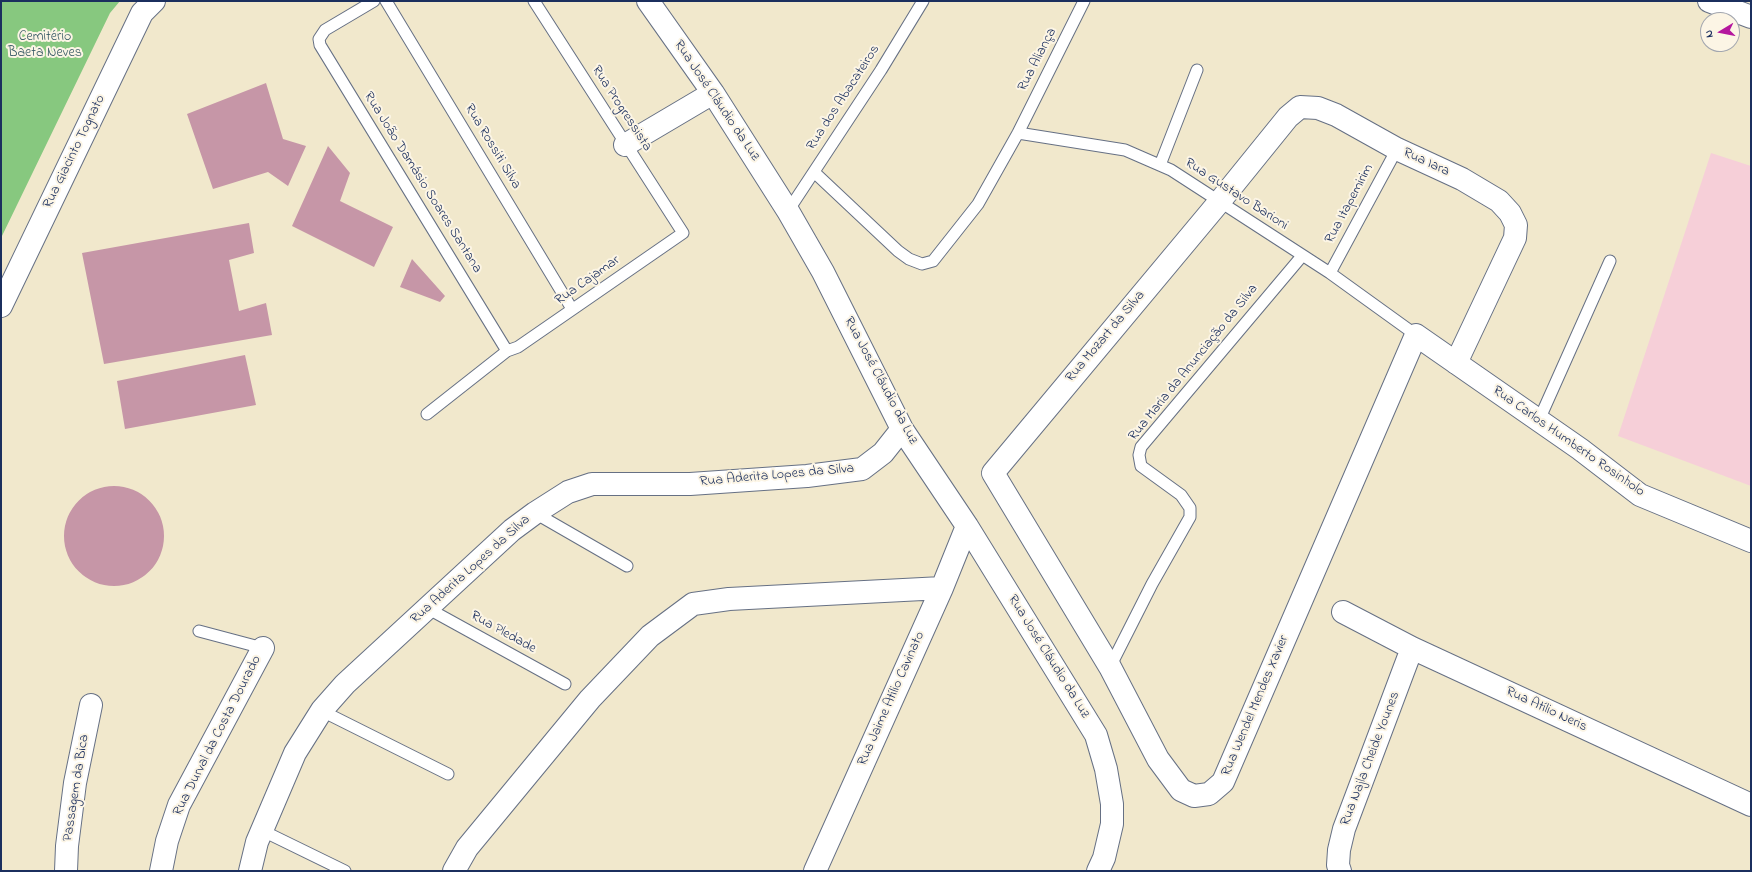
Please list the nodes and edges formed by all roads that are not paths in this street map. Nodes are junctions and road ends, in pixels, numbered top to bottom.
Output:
1 (154, 1) edge
2 (374, 1) edge
3 (386, 1) edge
4 (534, 1) edge
5 (648, 1) edge
6 (923, 1) edge
7 (1084, 1) edge
8 (1709, 1) edge
9 (1751, 17) edge
10 (1197, 70) dead end
11 (713, 93) junction
12 (1018, 133) junction
13 (626, 145) junction
14 (1397, 149) junction
15 (1160, 165) junction
16 (814, 172) junction
17 (1220, 201) junction
18 (788, 211) junction
19 (683, 233) joint
20 (1302, 256) junction
21 (1610, 261) dead end
22 (1330, 273) junction
23 (1, 306) edge
24 (572, 309) junction
25 (1416, 335) junction
26 (508, 351) junction
27 (1456, 363) junction
28 (427, 414) dead end
29 (1539, 420) junction
30 (902, 428) junction
31 (993, 473) joint
32 (535, 513) junction
33 (967, 526) junction
34 (1751, 541) edge
35 (628, 566) dead end
36 (942, 588) junction
37 (427, 608) junction
38 (1343, 612) dead end
39 (199, 631) dead end
40 (264, 648) joint
41 (1412, 648) junction
42 (1110, 668) junction
43 (565, 684) dead end
44 (91, 704) dead end
45 (322, 711) junction
46 (448, 774) dead end
47 (1751, 805) edge
48 (261, 830) junction
49 (1101, 865) edge
50 (66, 871) edge
51 (161, 871) edge
52 (250, 871) edge
53 (345, 871) edge
54 (454, 871) edge
55 (815, 871) edge
56 (1340, 871) edge

1 - 23 street, Rua Giacinto Tognato
2 - 26 lane, Rua João Damásio Soares Santana
3 - 24 lane, Rua Rossiti Silva
4 - 13 lane, Rua Progressista
5 - 11 street, Rua José Cláudio da Luz
6 - 16 lane, Rua dos Abacateiros
7 - 12 lane, Rua Aliança
8 - 9 street
10 - 15 lane
11 - 13 street
11 - 18 street, Rua José Cláudio da Luz
12 - 15 lane, Rua Gustavo Barioni
12 - 16 lane, Rua Aliança
13 - 19 lane, Rua Progressista
14 - 17 street, Rua Iara
14 - 22 lane, Rua Itapemirim
14 - 27 street, Rua Iara
15 - 17 lane, Rua Gustavo Barioni
16 - 18 lane, Rua dos Abacateiros
17 - 20 lane, Rua Gustavo Barioni
17 - 31 street, Rua Mozart da Silva
18 - 30 street, Rua José Cláudio da Luz
19 - 24 lane, Rua Cajamar
20 - 22 lane, Rua Gustavo Barioni
20 - 42 lane, Rua Maria da Anunciação da Silva
21 - 29 lane
22 - 25 lane, Rua Gustavo Barioni
24 - 26 lane, Rua Cajamar
25 - 27 street, Rua Carlos Humberto Rosinholo
25 - 42 street, Rua Wendel Mendes Xavier
26 - 28 lane
27 - 29 street, Rua Carlos Humberto Rosinholo
29 - 34 street, Rua Carlos Humberto Rosinholo
30 - 32 street, Rua Aderita Lopes da Silva
30 - 33 street, Rua José Cláudio da Luz
31 - 42 street, Rua Wendel Mendes Xavier
32 - 35 lane
32 - 37 street, Rua Aderita Lopes da Silva
33 - 36 street, Rua Jaime Atílio Cavinato
33 - 49 street, Rua José Cláudio da Luz
36 - 54 street
36 - 55 street, Rua Jaime Atílio Cavinato
37 - 43 lane, Rua Pledade
37 - 45 street, Rua Aderita Lopes da Silva
38 - 41 street, Rua Atílio Neris
39 - 40 lane
40 - 51 street, Rua Durval da Costa Dourado
41 - 47 street, Rua Atílio Neris
41 - 56 street, Rua Najla Cheide Younes
44 - 50 street, Passagem da Bica
45 - 46 lane
45 - 48 street, Rua Aderita Lopes da Silva
48 - 52 street, Rua Aderita Lopes da Silva
48 - 53 lane

